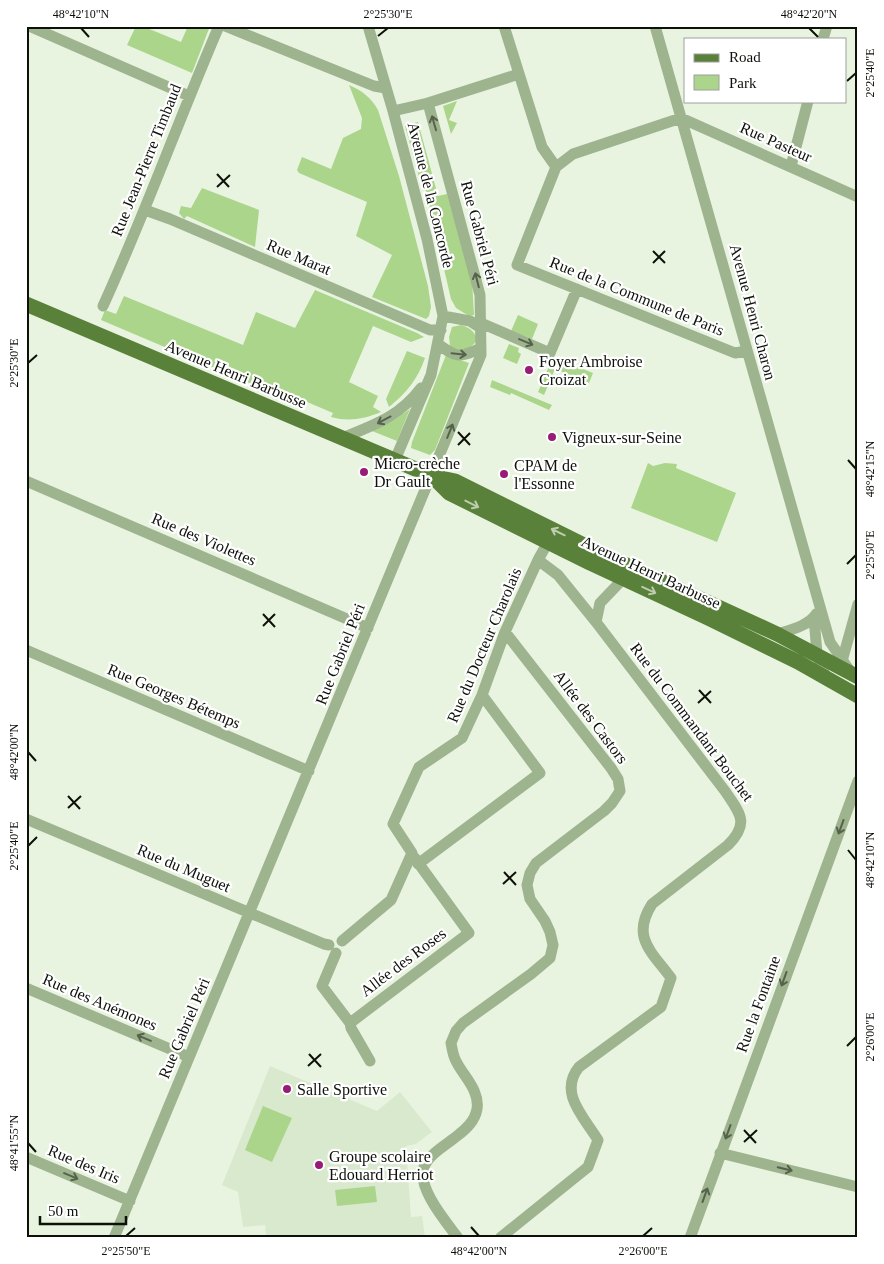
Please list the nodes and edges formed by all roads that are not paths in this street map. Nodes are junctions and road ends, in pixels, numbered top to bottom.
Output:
1 (29, 26) edge
2 (219, 26) edge
3 (225, 26) edge
4 (368, 26) edge
5 (504, 26) edge
6 (655, 26) edge
7 (519, 74) junction
8 (386, 88) junction
9 (188, 96) junction
10 (808, 102) edge
11 (428, 103) junction
12 (393, 112) junction
13 (681, 118) junction
14 (791, 166) junction
15 (556, 167) junction
16 (858, 197) edge
17 (145, 210) junction
18 (577, 289) junction
19 (26, 304) edge
20 (103, 306) dead end
21 (443, 316) junction
22 (481, 326) junction
23 (441, 330) junction
24 (438, 344) junction
25 (481, 348) junction
26 (746, 351) junction
27 (430, 375) junction
28 (342, 438) junction
29 (395, 460) junction
30 (432, 476) junction
31 (26, 481) edge
32 (548, 542) junction
33 (538, 560) junction
34 (624, 578) junction
35 (858, 604) edge
36 (817, 612) junction
37 (596, 622) junction
38 (368, 628) junction
39 (505, 632) junction
40 (777, 634) junction
41 (751, 640) junction
42 (830, 642) junction
43 (26, 650) edge
44 (817, 654) junction
45 (842, 662) junction
46 (826, 678) junction
47 (855, 682) edge
48 (482, 695) junction
49 (858, 703) edge
50 (309, 771) junction
51 (858, 781) edge
52 (26, 819) edge
53 (415, 858) junction
54 (250, 914) junction
55 (333, 949) junction
56 (26, 988) edge
57 (350, 1023) junction
58 (189, 1057) junction
59 (370, 1061) dead end
60 (720, 1153) junction
61 (26, 1158) edge
62 (858, 1187) edge
63 (130, 1201) junction
64 (114, 1238) edge
65 (458, 1238) edge
66 (500, 1238) edge
67 (690, 1238) edge

1 - 9 street
2 - 9 street, Rue Jean-Pierre Timbaud
3 - 8 street
4 - 8 street, Avenue de la Concorde
5 - 7 street
6 - 13 street, Avenue Henri Charon
7 - 11 street
7 - 15 street
8 - 12 street, Avenue de la Concorde
9 - 17 street, Rue Jean-Pierre Timbaud
10 - 14 street
11 - 12 street
22 -> 11 street, Rue Gabriel Péri
12 - 21 street, Avenue de la Concorde
13 - 14 street, Rue Pasteur
13 - 15 street
13 - 26 street, Avenue Henri Charon
14 - 16 street, Rue Pasteur
15 - 18 street, Rue de la Commune de Paris
17 - 20 street, Rue Jean-Pierre Timbaud
17 - 23 street, Rue Marat
22 -> 18 street
18 - 26 street, Rue de la Commune de Paris
19 - 28 main road, Avenue Henri Barbusse
21 - 22 street
21 - 23 street, Avenue de la Concorde
22 - 25 street, Rue Gabriel Péri
23 - 24 street, Avenue de la Concorde
24 -> 25 street
24 - 27 street, Avenue de la Concorde
30 -> 25 street, Rue Gabriel Péri
26 - 36 street, Avenue Henri Charon
27 -> 28 street, Avenue de la Concorde
27 - 29 street, Avenue de la Concorde
28 - 29 main road, Avenue Henri Barbusse
29 - 30 main road, Avenue Henri Barbusse
30 -> 32 main road, Avenue Henri Barbusse
30 - 38 street, Rue Gabriel Péri
40 -> 30 main road, Avenue Henri Barbusse
31 - 38 street, Rue des Violettes
32 - 33 street, Rue du Docteur Charolais
32 - 34 main road, Avenue Henri Barbusse
33 - 37 street
33 - 39 street, Rue du Docteur Charolais
34 - 37 street
34 -> 41 main road, Avenue Henri Barbusse
35 - 45 street
36 - 40 street
36 - 42 street, Avenue Henri Charon
36 - 44 street, Avenue Henri Charon
37 - 66 street, Rue du Commandant Bouchet
38 - 50 street, Rue Gabriel Péri
39 - 48 street, Rue du Docteur Charolais
39 - 65 street, Allée des Castors
40 - 44 main road, Avenue Henri Barbusse
41 - 44 street
41 - 46 main road, Avenue Henri Barbusse
42 - 44 street
42 - 45 street, Avenue Henri Charon
43 - 50 street, Rue Georges Bétemps
44 - 46 street, Avenue Henri Charon
44 - 47 main road, Avenue Henri Barbusse
45 - 47 street, Avenue Henri Charon
46 - 47 main road, Avenue Henri Barbusse
47 - 49 street, Avenue Henri Charon
48 - 53 street, Rue du Docteur Charolais
48 - 53 street
50 - 54 street, Rue Gabriel Péri
51 -> 60 street, Rue la Fontaine
52 - 54 street, Rue du Muguet
53 - 55 street
53 - 57 street, Allée des Roses
54 - 55 street, Rue du Muguet
54 - 58 street, Rue Gabriel Péri
55 - 57 street
58 -> 56 street, Rue des Anémones
57 - 59 street
58 - 63 street, Rue Gabriel Péri
60 -> 62 street
67 -> 60 street, Rue la Fontaine
61 -> 63 street, Rue des Iris
63 - 64 street, Rue Gabriel Péri

